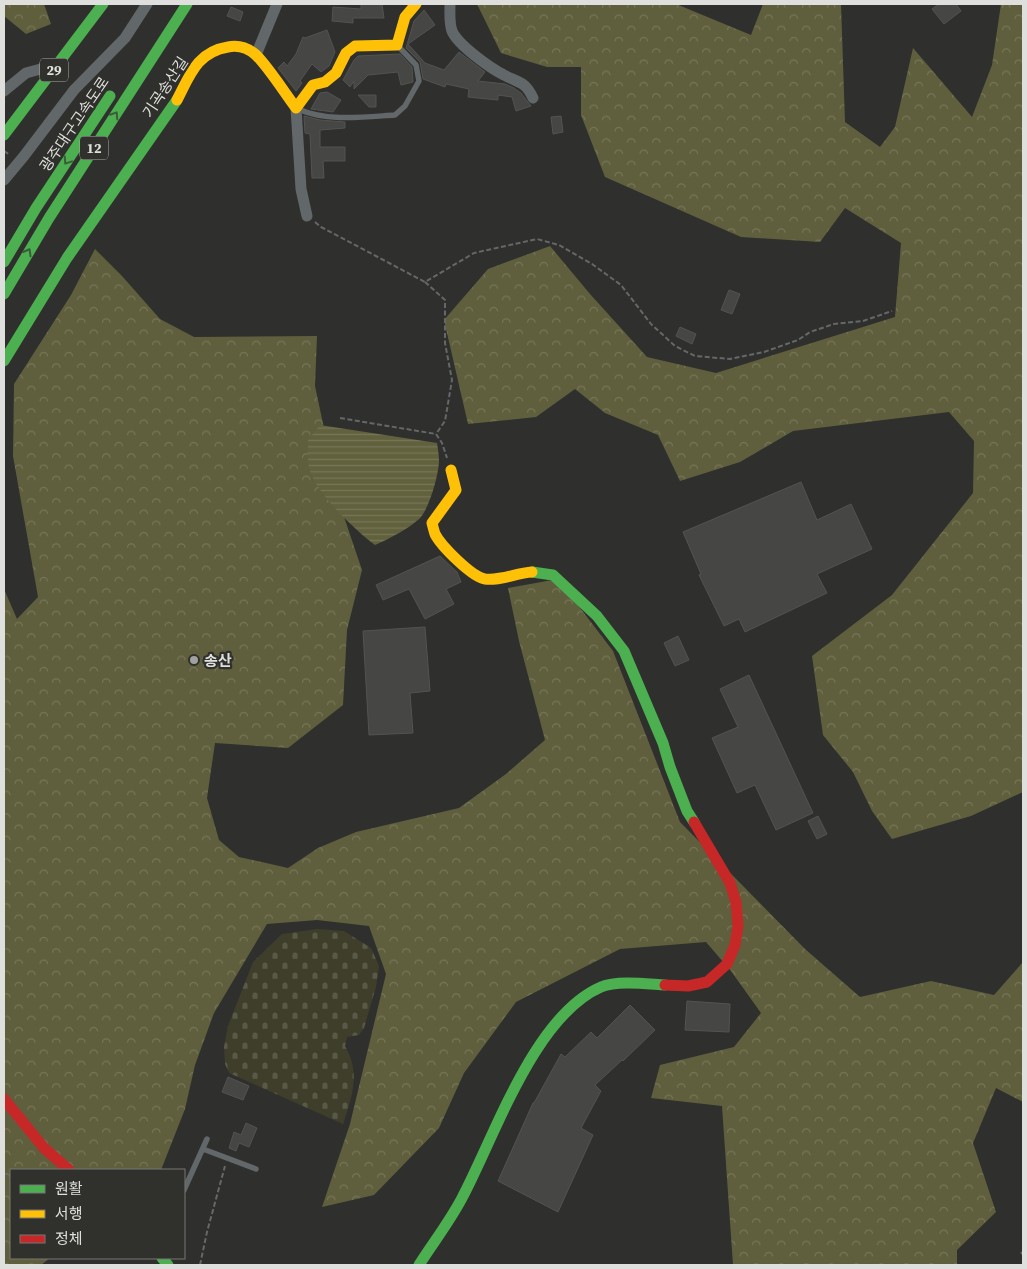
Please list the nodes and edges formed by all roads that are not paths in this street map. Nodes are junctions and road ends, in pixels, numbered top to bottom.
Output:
1 (103, 4) edge
2 (146, 4) edge
3 (187, 4) edge
4 (277, 4) edge
5 (416, 4) edge
6 (450, 4) edge
7 (397, 45) junction
8 (256, 55) junction
9 (59, 64) junction
10 (117, 85) dead end
11 (4, 91) edge
12 (533, 98) dead end
13 (296, 108) junction
14 (4, 135) edge
15 (4, 180) edge
16 (307, 216) road end
17 (4, 262) edge
18 (4, 294) edge
19 (4, 360) edge
20 (452, 470) road end
21 (4, 1099) edge
22 (207, 1140) dead end
23 (203, 1148) junction
24 (68, 1169) edge
25 (256, 1169) dead end
26 (185, 1188) edge
27 (419, 1265) edge

1 - 9 main road, 29
2 - 15 street
18 -> 3 main road, 광주대구고속도로 / 12
4 - 8 street
5 - 7 main road
6 - 12 street
7 - 13 main road
7 - 13 lane
8 - 13 main road
8 - 19 main road, 기곡송산길
9 - 11 street
9 - 14 main road, 29
10 -> 17 main road, 광주대구고속도로 / 12
13 - 16 street
20 - 27 main road
21 - 24 main road
22 - 23 lane
23 - 25 lane
23 - 26 lane

